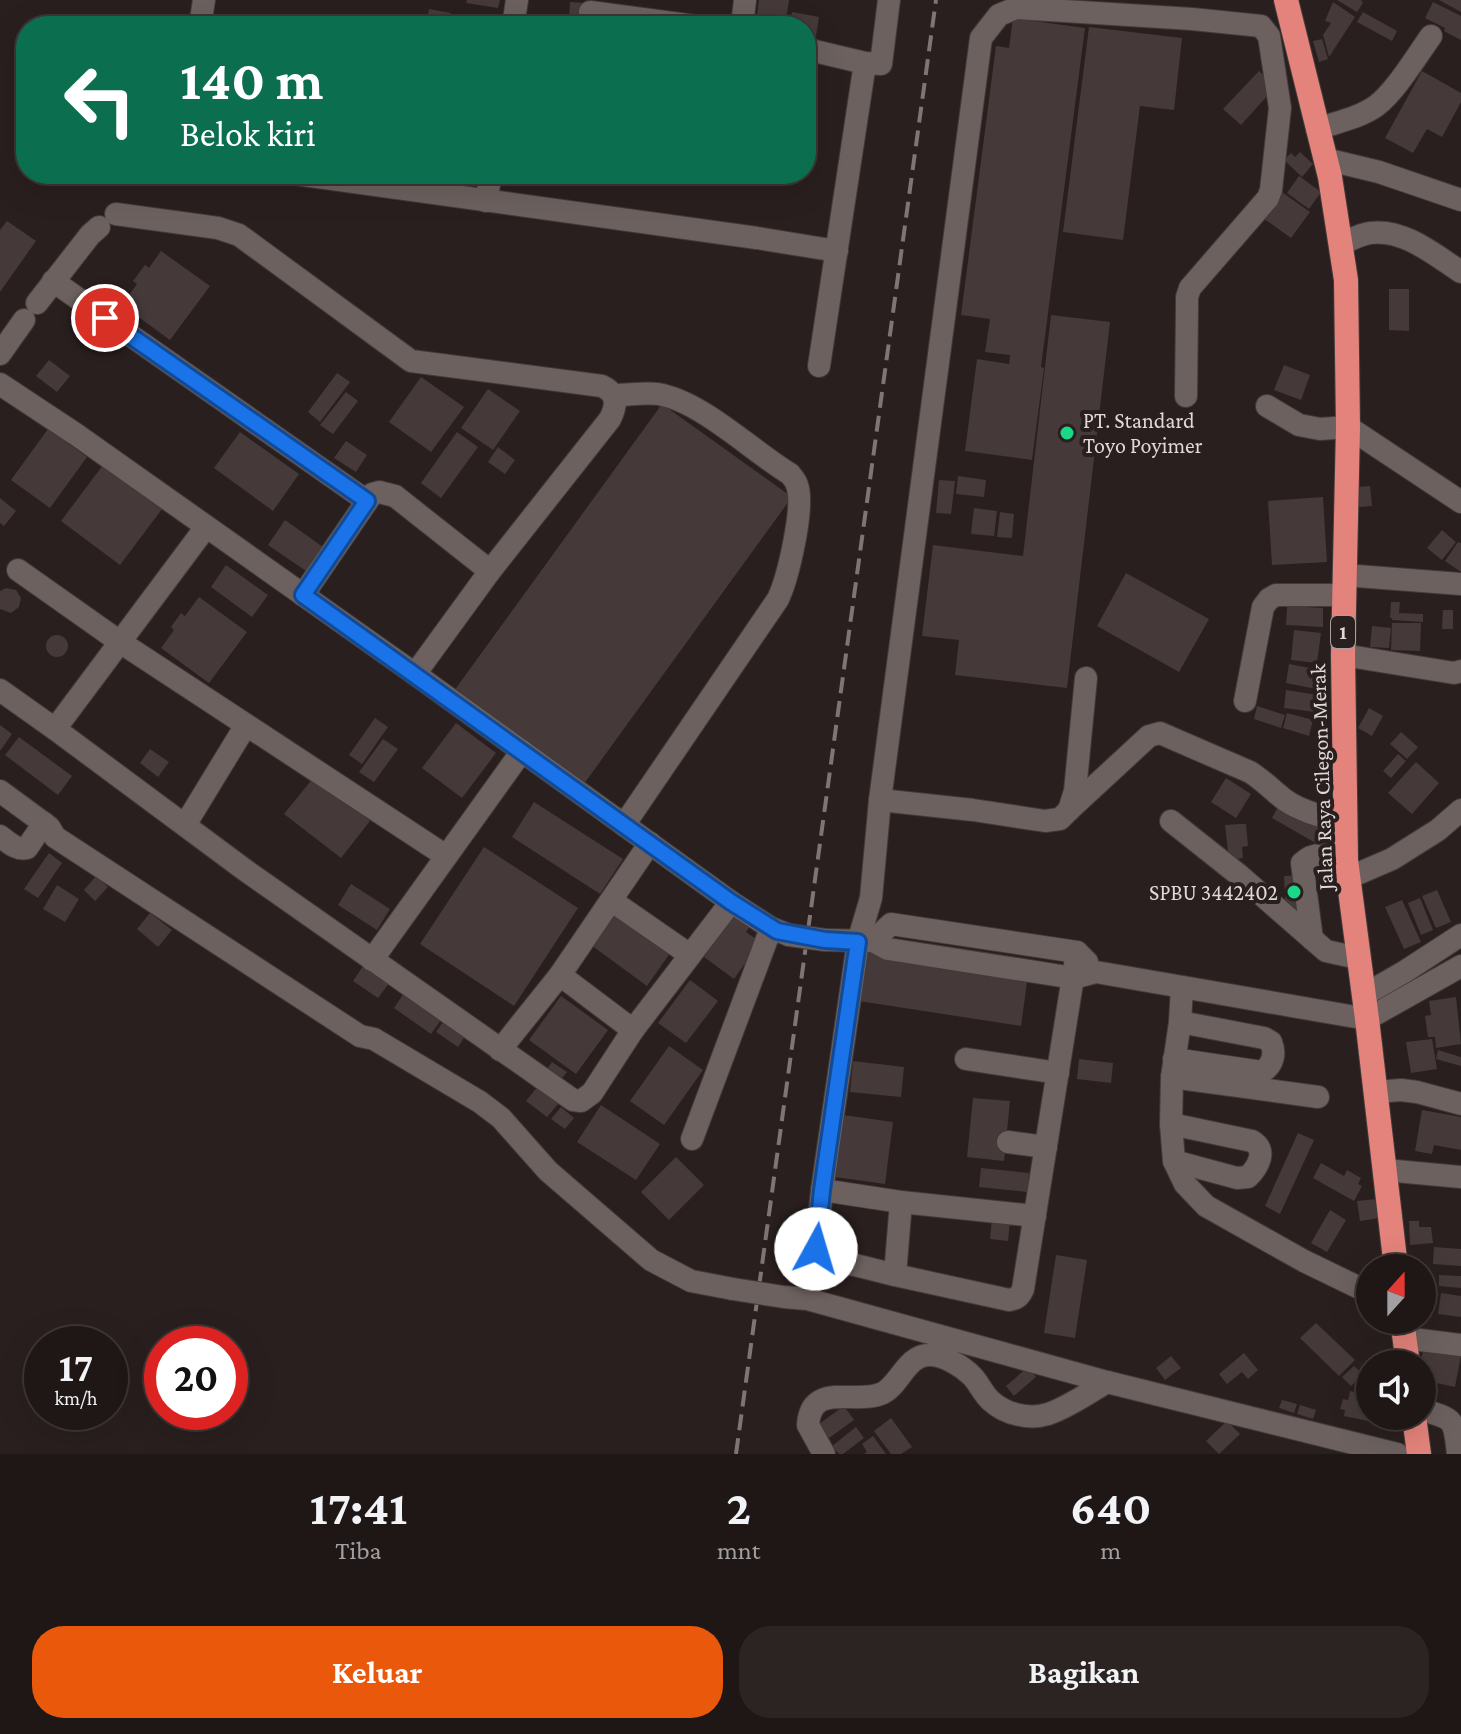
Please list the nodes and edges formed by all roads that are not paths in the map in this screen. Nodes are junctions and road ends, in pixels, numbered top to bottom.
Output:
1 (889, 0) edge
2 (1286, 0) edge
3 (590, 12) dead end
4 (620, 16) edge
5 (1431, 36) dead end
6 (816, 51) edge
7 (865, 63) junction
8 (1317, 129) junction
9 (1325, 159) junction
10 (366, 184) edge
11 (489, 184) edge
12 (1461, 200) edge
13 (486, 201) junction
14 (1341, 244) junction
15 (837, 251) junction
16 (1461, 272) edge
17 (53, 281) junction
18 (0, 354) edge
19 (819, 366) dead end
20 (0, 384) edge
21 (615, 395) junction
22 (1186, 396) dead end
23 (1267, 406) dead end
24 (1348, 427) junction
25 (367, 501) junction
26 (1461, 502) edge
27 (206, 527) junction
28 (18, 570) dead end
29 (490, 571) junction
30 (1461, 584) edge
31 (1344, 585) junction
32 (303, 595) junction
33 (120, 642) junction
34 (1343, 655) junction
35 (1461, 671) edge
36 (415, 674) junction
37 (1086, 678) dead end
38 (0, 690) edge
39 (1245, 701) dead end
40 (246, 725) junction
41 (55, 729) junction
42 (522, 751) junction
43 (0, 791) edge
44 (880, 800) junction
45 (1069, 810) junction
46 (1461, 810) edge
47 (1171, 821) dead end
48 (1345, 823) junction
49 (46, 825) junction
50 (185, 825) junction
51 (624, 825) junction
52 (0, 836) edge
53 (650, 843) junction
54 (446, 856) junction
55 (1347, 869) junction
56 (612, 901) junction
57 (731, 902) junction
58 (780, 931) junction
59 (1461, 935) edge
60 (1312, 939) junction
61 (866, 942) junction
62 (690, 955) junction
63 (1358, 958) junction
64 (372, 960) junction
65 (1460, 970) edge
66 (560, 975) junction
67 (1085, 975) junction
68 (1182, 987) junction
69 (1366, 1007) junction
70 (1180, 1022) junction
71 (633, 1030) junction
72 (500, 1050) junction
73 (966, 1059) dead end
74 (1173, 1068) junction
75 (1058, 1073) junction
76 (1376, 1092) junction
77 (1318, 1097) dead end
78 (1461, 1104) edge
79 (1171, 1124) junction
80 (692, 1139) dead end
81 (1008, 1142) dead end
82 (1046, 1147) junction
83 (1174, 1161) junction
84 (1385, 1170) junction
85 (1461, 1177) edge
86 (822, 1190) junction
87 (901, 1202) junction
88 (1035, 1216) junction
89 (1394, 1254) edge
90 (895, 1275) junction
91 (1356, 1286) edge
92 (1421, 1334) edge
93 (1461, 1345) edge
94 (1107, 1382) junction
95 (1436, 1415) edge
96 (1416, 1430) edge
97 (824, 1454) edge
98 (1396, 1454) edge
99 (1419, 1454) edge
100 (1458, 1454) edge

1 - 7 street
2 - 8 highway, Jalan Raya Cilegon-Merak / 1
3 - 4 street
5 - 8 street
6 - 7 street
7 - 15 street
8 - 9 highway, Jalan Raya Cilegon-Merak / 1
9 - 12 street
9 - 14 highway, Jalan Raya Cilegon-Merak / 1
10 - 13 street
11 - 13 street
13 - 15 street
14 - 16 street
14 - 24 highway, Jalan Raya Cilegon-Merak / 1
15 - 19 street
17 - 18 street
17 - 21 street
17 - 25 street
20 - 27 street
21 - 29 street
21 - 51 street
22 - 44 street
23 - 24 street
24 - 26 street
24 - 31 highway, Jalan Raya Cilegon-Merak / 1
25 - 29 street
25 - 32 street
27 - 32 street
27 - 33 street
28 - 33 street
29 - 36 street
30 - 31 street
31 - 34 highway, Jalan Raya Cilegon-Merak / 1
31 - 39 street
32 - 36 street
33 - 40 street
33 - 41 street
34 - 35 street
34 - 48 highway, Jalan Raya Cilegon-Merak / 1
36 - 42 street
37 - 45 street
38 - 41 street
40 - 50 street
40 - 54 street
41 - 50 street
42 - 51 street
42 - 54 street
43 - 49 street
44 - 45 street
44 - 61 street
45 - 48 street
46 - 55 street
47 - 60 street
48 - 55 highway, Jalan Raya Cilegon-Merak / 1
49 - 52 street
49 - 94 street, bridge
50 - 64 street
51 - 53 street
53 - 56 street
53 - 57 street
54 - 64 street
55 - 60 street
55 - 63 highway, Jalan Raya Cilegon-Merak / 1
56 - 62 street
56 - 66 street
57 - 58 street
57 - 62 street
58 - 61 street, bridge
58 - 80 street
59 - 69 street
60 - 63 street
61 - 67 street
61 - 67 street
61 - 86 street
62 - 71 street
63 - 69 highway, Jalan Raya Cilegon-Merak / 1
64 - 72 street
65 - 69 street
66 - 71 street
66 - 72 street
67 - 68 street
67 - 75 street
68 - 69 street
68 - 70 street
69 - 76 highway, Jalan Raya Cilegon-Merak / 1
70 - 74 street
70 - 74 street
71 - 72 street
73 - 75 street
74 - 77 street
74 - 79 street
75 - 82 street
76 - 78 street
76 - 84 highway, Jalan Raya Cilegon-Merak / 1
79 - 83 street
79 - 83 street
81 - 82 street
82 - 88 street
83 - 91 street
84 - 85 street
84 - 89 highway, Jalan Raya Cilegon-Merak / 1
86 - 87 street
86 - 90 street
87 - 88 street
87 - 90 street
88 - 90 street
92 - 93 street
94 - 97 street
94 - 98 street
95 - 100 street
96 - 99 highway

